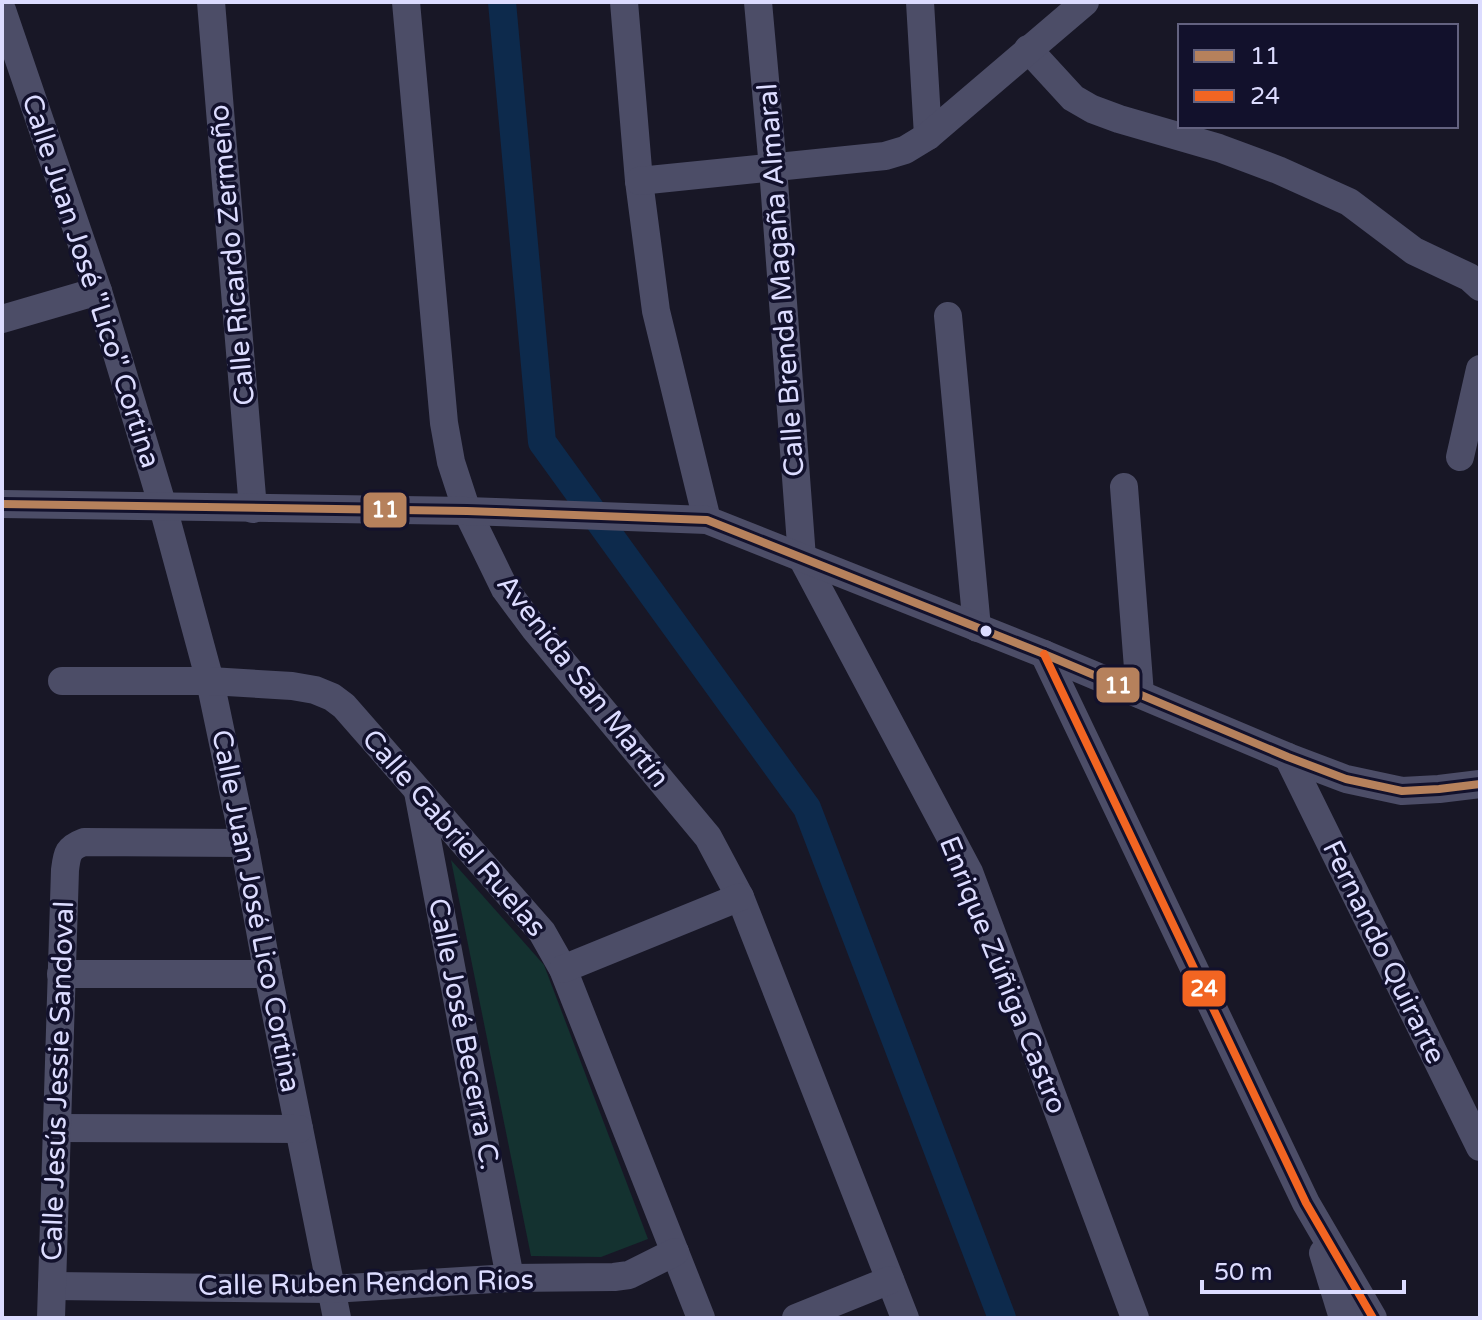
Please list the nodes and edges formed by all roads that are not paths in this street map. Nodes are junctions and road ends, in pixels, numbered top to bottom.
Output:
1 (211, 2) edge
2 (406, 2) edge
3 (624, 2) edge
4 (758, 2) edge
5 (920, 2) edge
6 (1085, 2) edge
7 (2, 10) edge
8 (1028, 49) junction
9 (928, 136) junction
10 (773, 168) junction
11 (639, 181) junction
12 (1480, 287) edge
13 (98, 291) junction
14 (948, 316) dead end
15 (2, 319) edge
16 (1480, 369) edge
17 (1460, 457) dead end
18 (1124, 487) dead end
19 (2, 504) edge
20 (163, 507) junction
21 (253, 509) junction
22 (467, 511) junction
23 (707, 520) junction
24 (802, 558) junction
25 (977, 628) junction
26 (1044, 654) junction
27 (62, 681) dead end
28 (210, 681) junction
29 (1140, 694) junction
30 (1288, 757) junction
31 (1480, 784) edge
32 (417, 789) junction
33 (244, 843) junction
34 (740, 897) junction
35 (563, 969) junction
36 (61, 974) junction
37 (268, 974) junction
38 (57, 1128) junction
39 (299, 1129) junction
40 (1480, 1147) edge
41 (1306, 1203) junction
42 (675, 1252) junction
43 (510, 1278) junction
44 (890, 1280) junction
45 (52, 1286) junction
46 (332, 1289) junction
47 (51, 1318) edge
48 (337, 1318) edge
49 (701, 1318) edge
50 (796, 1318) edge
51 (905, 1318) edge
52 (1135, 1318) edge
53 (1343, 1318) edge
54 (1373, 1318) edge

1 - 21 street, Calle Ricardo Zermeño
2 - 22 street, Avenida San Martín
3 - 11 street
4 - 10 street, Calle Brenda Magaña Almaral
5 - 9 street
6 - 8 street
7 - 13 street, Calle Juan José "Lico" Cortina
8 - 9 street
8 - 12 street
9 - 10 street
10 - 11 street
10 - 24 street, Calle Brenda Magaña Almaral
11 - 23 street
13 - 15 street
13 - 20 street, Calle Juan José "Lico" Cortina
14 - 25 street
16 - 17 street
18 - 29 street
19 - 20 street
20 - 21 street
20 - 28 street, Calle Juan José Lico Cortina
21 - 22 street
22 - 23 street
22 - 34 street, Avenida San Martín
23 - 24 street
24 - 25 street
24 - 52 street, Enrique Zúñiga Castro
25 - 26 street
26 - 29 street
26 - 41 street
27 - 28 street, Calle Gabriel Ruelas
28 - 32 street, Calle Gabriel Ruelas
28 - 33 street, Calle Juan José Lico Cortina
29 - 30 street
30 - 31 street
30 - 40 street, Fernando Quirarte
32 - 35 street, Calle Gabriel Ruelas
32 - 43 street, Calle José Becerra C.
33 - 36 street, Calle Jesús Jessie Sandoval
33 - 37 street, Calle Juan José Lico Cortina
34 - 35 street
34 - 44 street, Avenida San Martín
35 - 42 street, Calle Gabriel Ruelas
36 - 37 street
36 - 38 street, Calle Jesús Jessie Sandoval
37 - 39 street, Calle Juan José Lico Cortina
38 - 39 street
38 - 45 street, Calle Jesús Jessie Sandoval
39 - 46 street, Calle Juan José Lico Cortina
41 - 53 street
41 - 54 street
42 - 43 street, Calle Ruben Rendon Rios
42 - 49 street, Calle Gabriel Ruelas
43 - 46 street, Calle Ruben Rendon Rios
44 - 50 street
44 - 51 street, Avenida San Martín
45 - 46 street, Calle Ruben Rendon Rios
45 - 47 street, Calle Jesús Jessie Sandoval
46 - 48 street, Calle Juan José Lico Cortina

